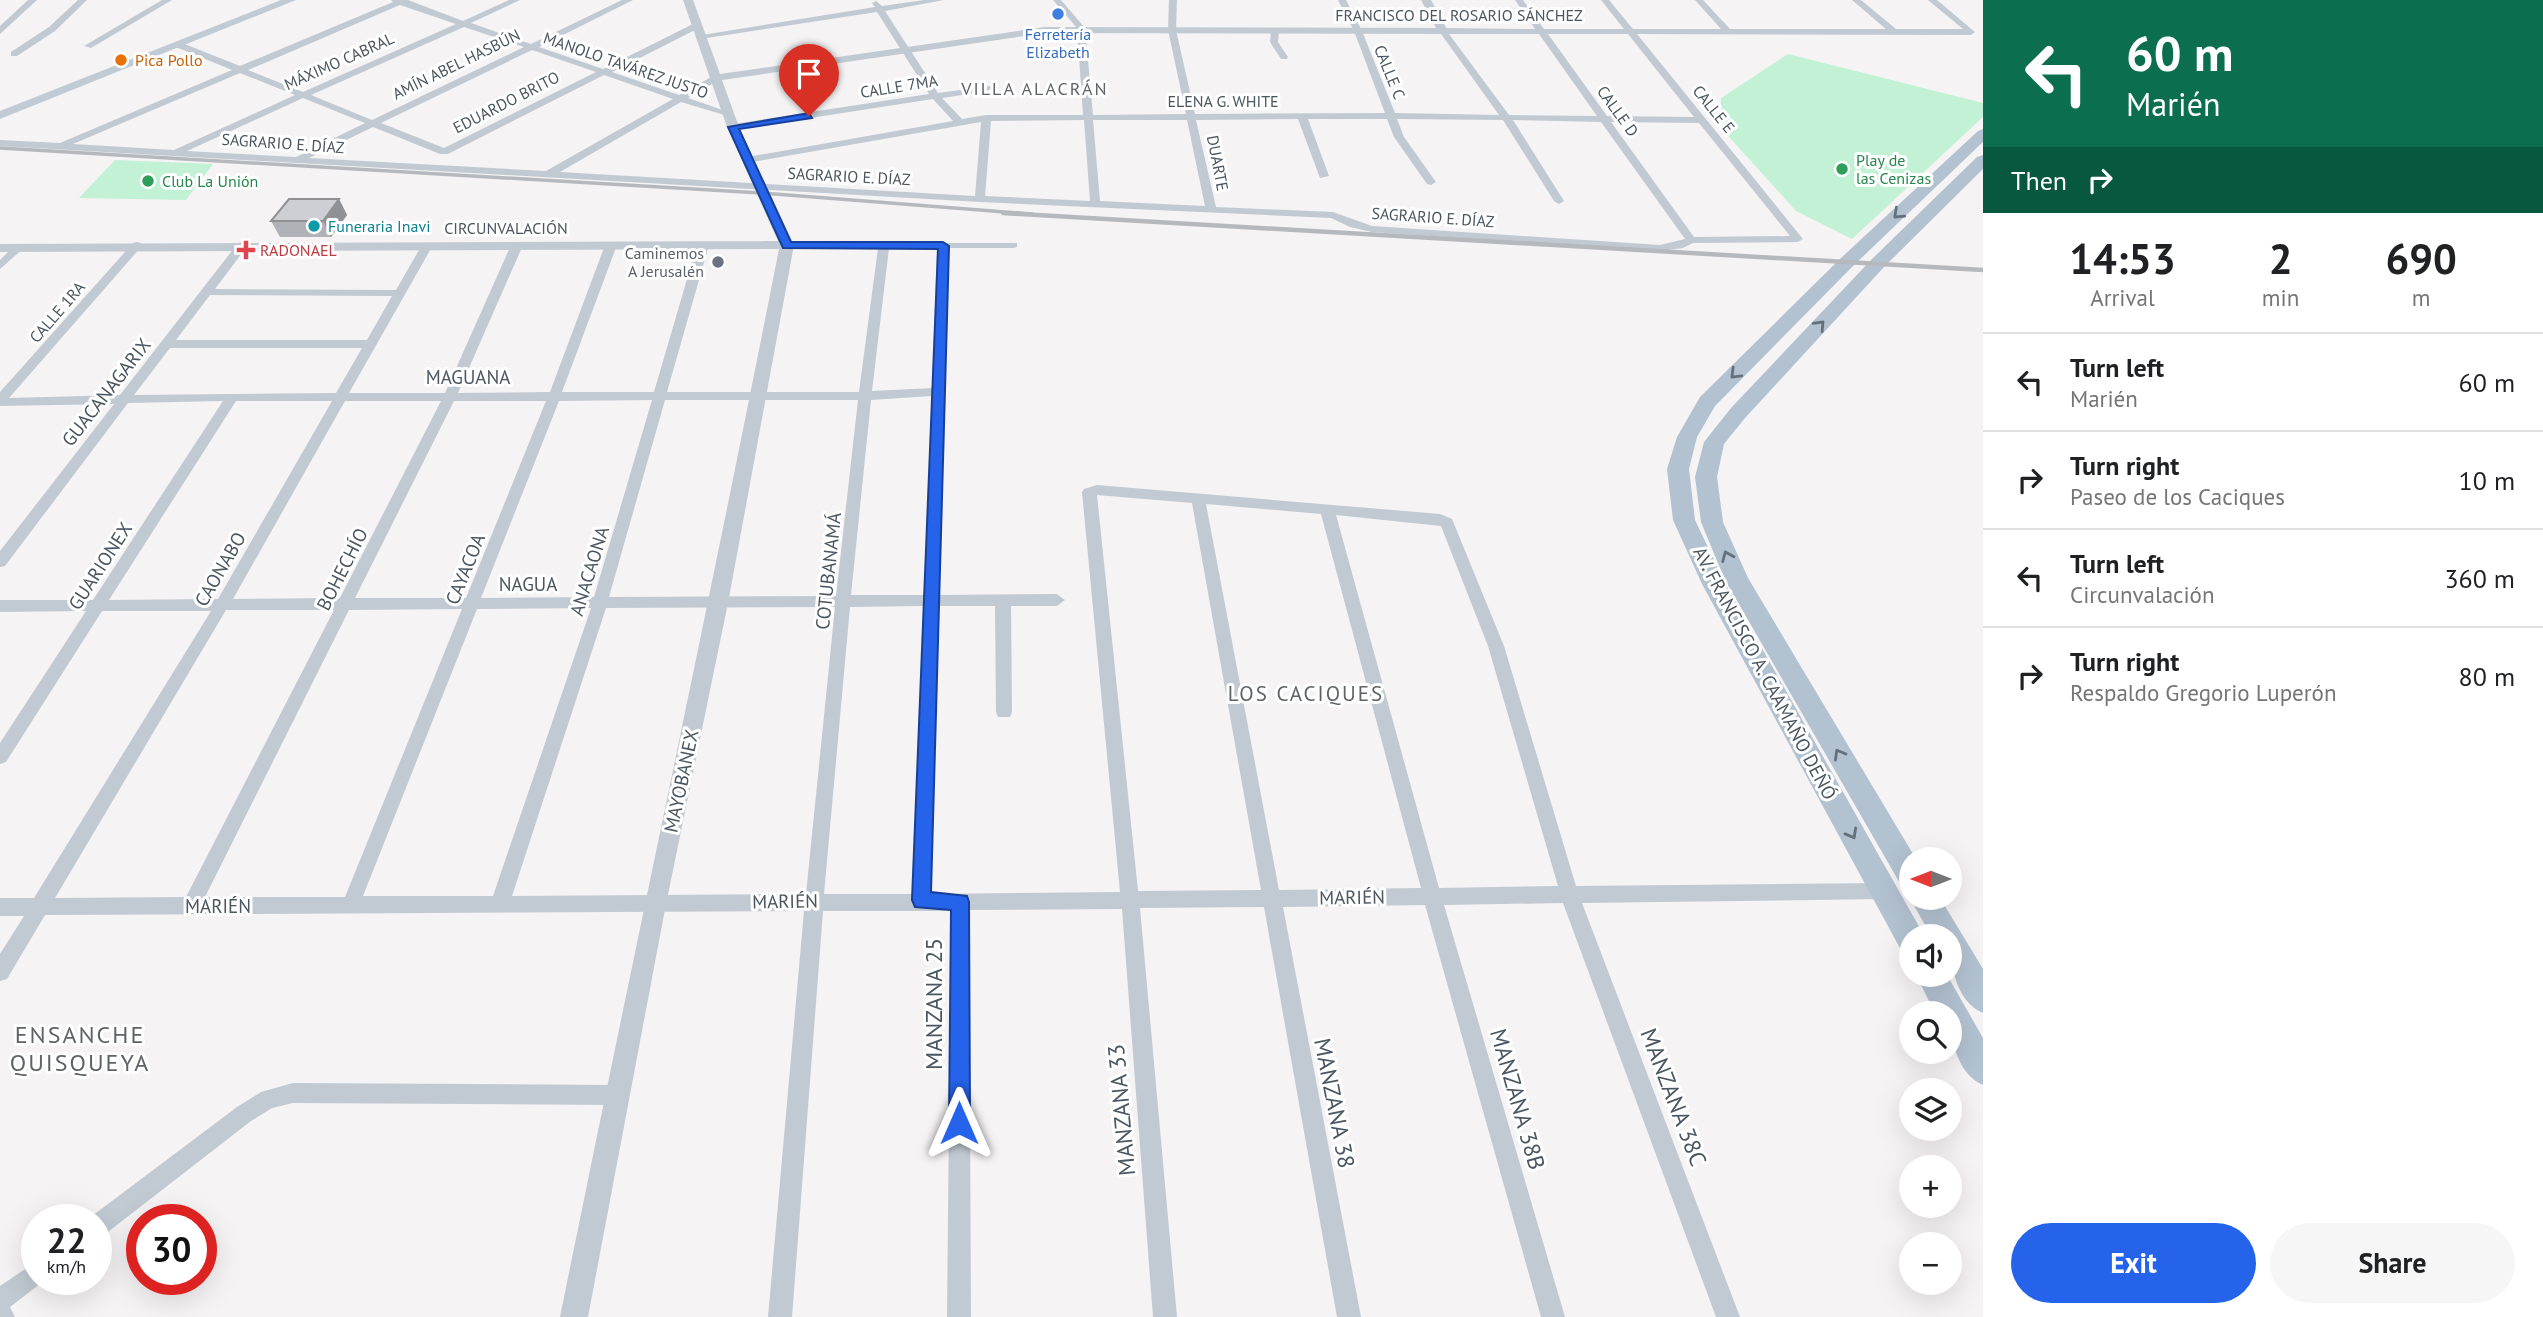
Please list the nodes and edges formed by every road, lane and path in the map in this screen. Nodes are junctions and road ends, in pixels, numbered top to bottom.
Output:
1 (33, 0) edge
2 (83, 0) edge
3 (168, 0) edge
4 (290, 0) edge
5 (516, 0) edge
6 (629, 0) edge
7 (688, 0) edge
8 (940, 0) edge
9 (1057, 0) edge
10 (1173, 0) edge
11 (1342, 0) edge
12 (1426, 0) edge
13 (1519, 0) edge
14 (1605, 0) edge
15 (1699, 0) edge
16 (1856, 0) edge
17 (1932, 0) edge
18 (400, 1) edge
19 (877, 4) edge
20 (463, 23) junction
21 (1081, 28) junction
22 (1172, 30) junction
23 (1275, 30) junction
24 (0, 31) edge
25 (698, 31) junction
26 (1358, 31) junction
27 (1443, 31) junction
28 (1542, 31) junction
29 (1631, 31) junction
30 (1728, 32) junction
31 (1894, 32) junction
32 (179, 45) junction
33 (88, 46) dead end
34 (528, 47) junction
35 (904, 49) junction
36 (14, 54) dead end
37 (1284, 57) dead end
38 (240, 69) junction
39 (600, 72) junction
40 (716, 78) junction
41 (987, 88) dead end
42 (302, 95) junction
43 (935, 96) junction
44 (680, 100) junction
45 (0, 115) edge
46 (1194, 117) junction
47 (1302, 117) junction
48 (1393, 117) junction
49 (1506, 117) junction
50 (986, 118) junction
51 (1089, 118) junction
52 (1605, 119) junction
53 (1703, 120) junction
54 (731, 121) junction
55 (958, 121) junction
56 (370, 122) junction
57 (1983, 134) edge
58 (0, 143) edge
59 (60, 146) junction
60 (176, 152) junction
61 (297, 159) junction
62 (747, 160) junction
63 (1983, 160) edge
64 (547, 175) junction
65 (1324, 176) dead end
66 (1431, 182) dead end
67 (758, 186) junction
68 (980, 199) junction
69 (1559, 201) dead end
70 (1095, 202) junction
71 (1211, 209) junction
72 (1798, 239) joint
73 (1691, 240) junction
74 (242, 245) junction
75 (426, 245) junction
76 (517, 245) junction
77 (611, 245) junction
78 (703, 245) junction
79 (787, 245) junction
80 (884, 245) junction
81 (1013, 245) dead end
82 (137, 246) junction
83 (943, 246) junction
84 (0, 248) edge
85 (18, 248) junction
86 (0, 266) edge
87 (207, 292) junction
88 (399, 293) junction
89 (168, 344) junction
90 (371, 344) junction
91 (936, 393) junction
92 (661, 395) junction
93 (450, 396) junction
94 (555, 396) junction
95 (864, 396) junction
96 (232, 397) junction
97 (340, 397) junction
98 (760, 397) junction
99 (124, 400) junction
100 (0, 401) edge
101 (1198, 498) junction
102 (1327, 509) junction
103 (0, 562) edge
104 (1057, 600) dead end
105 (932, 602) junction
106 (1003, 602) junction
107 (223, 603) junction
108 (472, 603) junction
109 (600, 603) junction
110 (719, 603) junction
111 (844, 603) junction
112 (346, 604) junction
113 (0, 606) edge
114 (97, 606) junction
115 (1004, 712) dead end
116 (0, 757) edge
117 (1899, 856) edge
118 (1884, 891) junction
119 (1432, 896) junction
120 (1570, 896) junction
121 (1130, 898) junction
122 (1270, 898) junction
123 (922, 900) junction
124 (814, 901) junction
125 (960, 902) junction
126 (500, 904) junction
127 (655, 904) junction
128 (191, 906) junction
129 (350, 906) junction
130 (0, 907) edge
131 (39, 907) junction
132 (1902, 924) edge
133 (1962, 962) edge
134 (0, 972) edge
135 (1938, 987) edge
136 (1983, 998) edge
137 (1983, 1069) edge
138 (618, 1096) junction
139 (112, 1215) edge
140 (21, 1284) edge
141 (0, 1300) edge
142 (0, 1310) edge
143 (3, 1317) edge
144 (574, 1317) edge
145 (780, 1317) edge
146 (959, 1317) edge
147 (1165, 1317) edge
148 (1349, 1317) edge
149 (1553, 1317) edge
150 (1728, 1317) edge

1 - 24 street
2 - 36 street
3 - 33 street
4 - 32 main road
5 - 20 street, MÁXIMO CABRAL
6 - 34 street, AMÍN ABEL HASBÚN
7 - 25 street
8 - 19 street, EDUARDO BRITO
9 - 21 street
10 - 22 street, DUARTE
11 - 26 street, CALLE C
12 - 27 street
13 - 28 street, CALLE D
14 - 29 street, CALLE E
15 - 30 street
16 - 31 street
17 - 31 street, FRANCISCO DEL ROSARIO SÁNCHEZ
18 - 20 street, MANOLO TAVÁREZ JUSTO
18 - 38 street
19 - 25 street, EDUARDO BRITO
19 - 35 street
20 - 34 street, MANOLO TAVÁREZ JUSTO
20 - 42 street, MÁXIMO CABRAL
21 - 22 street, FRANCISCO DEL ROSARIO SÁNCHEZ
21 - 35 street, FRANCISCO DEL ROSARIO SÁNCHEZ
21 - 51 street
22 - 23 street, FRANCISCO DEL ROSARIO SÁNCHEZ
22 - 46 street, DUARTE
23 - 26 street, FRANCISCO DEL ROSARIO SÁNCHEZ
23 - 37 street
25 - 39 street, EDUARDO BRITO
25 - 40 street
26 - 27 street, FRANCISCO DEL ROSARIO SÁNCHEZ
26 - 48 street, CALLE C
27 - 28 street, FRANCISCO DEL ROSARIO SÁNCHEZ
27 - 49 street
28 - 29 street, FRANCISCO DEL ROSARIO SÁNCHEZ
28 - 52 street, CALLE D
29 - 30 street, FRANCISCO DEL ROSARIO SÁNCHEZ
29 - 53 street, CALLE E
30 - 31 street, FRANCISCO DEL ROSARIO SÁNCHEZ
32 - 38 street
32 - 45 main road
34 - 39 street, MANOLO TAVÁREZ JUSTO
34 - 56 street, AMÍN ABEL HASBÚN
35 - 40 street, FRANCISCO DEL ROSARIO SÁNCHEZ
35 - 43 street
38 - 42 street
38 - 59 street
39 - 44 street, MANOLO TAVÁREZ JUSTO
39 - 56 street, EDUARDO BRITO
40 - 44 street, FRANCISCO DEL ROSARIO SÁNCHEZ
40 - 54 street
41 - 43 street, CALLE 7MA
42 - 56 street
42 - 60 street, MÁXIMO CABRAL
43 - 54 street, CALLE 7MA
43 - 55 street
44 - 54 street, MANOLO TAVÁREZ JUSTO
44 - 64 street, FRANCISCO DEL ROSARIO SÁNCHEZ
46 - 47 street, ELENA G. WHITE
46 - 51 street, ELENA G. WHITE
46 - 71 street, DUARTE
47 - 48 street, ELENA G. WHITE
47 - 65 street
48 - 49 street, ELENA G. WHITE
48 - 66 street, CALLE C
49 - 52 street, ELENA G. WHITE
49 - 69 street
50 - 51 street, ELENA G. WHITE
50 - 55 street, ELENA G. WHITE
50 - 68 street
51 - 70 street
52 - 53 street, ELENA G. WHITE
52 - 73 street, CALLE D
53 - 72 street, CALLE E
54 - 62 street
55 - 62 street, ELENA G. WHITE
56 - 61 street, AMÍN ABEL HASBÚN
57 -> 118 main road, AV. FRANCISCO A. CAAMAÑO DEÑÓ
58 - 59 street, SAGRARIO E. DÍAZ
59 - 60 street, SAGRARIO E. DÍAZ
60 - 61 street, SAGRARIO E. DÍAZ
61 - 64 street, SAGRARIO E. DÍAZ
62 - 67 street
117 -> 63 main road, AV. FRANCISCO A. CAAMAÑO DEÑÓ
64 - 67 street, SAGRARIO E. DÍAZ
67 - 68 street, SAGRARIO E. DÍAZ
67 - 79 street
68 - 70 street, SAGRARIO E. DÍAZ
70 - 71 street, SAGRARIO E. DÍAZ
71 - 73 street, SAGRARIO E. DÍAZ
72 - 73 street, SAGRARIO E. DÍAZ
74 - 75 street, CIRCUNVALACIÓN
74 - 82 street, CIRCUNVALACIÓN
74 - 87 street, GUACANAGARIX
75 - 76 street, CIRCUNVALACIÓN
75 - 88 street, CAONABO
76 - 77 street, CIRCUNVALACIÓN
76 - 93 street, BOHECHÍO
77 - 78 street, CIRCUNVALACIÓN
77 - 94 street, CAYACOA
78 - 79 street, CIRCUNVALACIÓN
78 - 92 street, ANACAONA
79 - 80 street, CIRCUNVALACIÓN
79 - 98 street, MAYOBANEX
80 - 83 street, CIRCUNVALACIÓN
80 - 95 street, COTUBANAMÁ
81 - 83 street, CIRCUNVALACIÓN
82 - 85 street, CIRCUNVALACIÓN
82 - 100 street, CALLE 1RA
83 - 91 street
84 - 85 street, CIRCUNVALACIÓN
85 - 86 street
87 - 88 street
87 - 89 street, GUACANAGARIX
88 - 90 street, CAONABO
89 - 90 street
89 - 99 street, GUACANAGARIX
90 - 97 street, CAONABO
91 - 95 street, MAGUANA
91 - 105 street
92 - 94 street, MAGUANA
92 - 98 street, MAGUANA
92 - 109 street, ANACAONA
93 - 94 street, MAGUANA
93 - 97 street, MAGUANA
93 - 112 street, BOHECHÍO
94 - 108 street, CAYACOA
95 - 98 street, MAGUANA
95 - 111 street, COTUBANAMÁ
96 - 97 street, MAGUANA
96 - 99 street, MAGUANA
96 - 114 street, GUARIONEX
97 - 107 street, CAONABO
98 - 110 street, MAYOBANEX
99 - 100 street, MAGUANA
99 - 103 street, GUACANAGARIX
101 - 102 street
101 - 121 street, MANZANA 33
101 - 122 street, MANZANA 38
102 - 119 street, MANZANA 38B
102 - 120 street, MANZANA 38C
104 - 106 street, NAGUA
105 - 106 street, NAGUA
105 - 111 street, NAGUA
105 - 123 street
106 - 115 street
107 - 112 street, NAGUA
107 - 114 street, NAGUA
107 - 131 street, CAONABO
108 - 109 street, NAGUA
108 - 112 street, NAGUA
108 - 129 street, CAYACOA
109 - 110 street, NAGUA
109 - 126 street, ANACAONA
110 - 111 street, NAGUA
110 - 127 street, MAYOBANEX
111 - 124 street, COTUBANAMÁ
112 - 128 street, BOHECHÍO
113 - 114 street, NAGUA
114 - 116 street, GUARIONEX
118 - 120 street, MARIÉN
118 - 132 main road, AV. FRANCISCO A. CAAMAÑO DEÑÓ
119 - 120 street, MARIÉN
119 - 122 street, MARIÉN
119 - 149 street, MANZANA 38B
120 - 150 street, MANZANA 38C
121 - 122 street, MARIÉN
121 - 125 street, MARIÉN
121 - 147 street, MANZANA 33
122 - 148 street, MANZANA 38
123 - 124 street, MARIÉN
123 - 125 street, MARIÉN
124 - 127 street, MARIÉN
124 - 145 street, COTUBANAMÁ
125 - 146 street, MANZANA 25
126 - 127 street, MARIÉN
126 - 129 street, MARIÉN
127 - 138 street, MAYOBANEX
128 - 129 street, MARIÉN
128 - 131 street, MARIÉN
130 - 131 street, MARIÉN
131 - 134 street, CAONABO
133 - 136 main road
135 - 137 main road
138 - 139 street
138 - 144 street, MAYOBANEX
140 - 141 street
142 - 143 street

